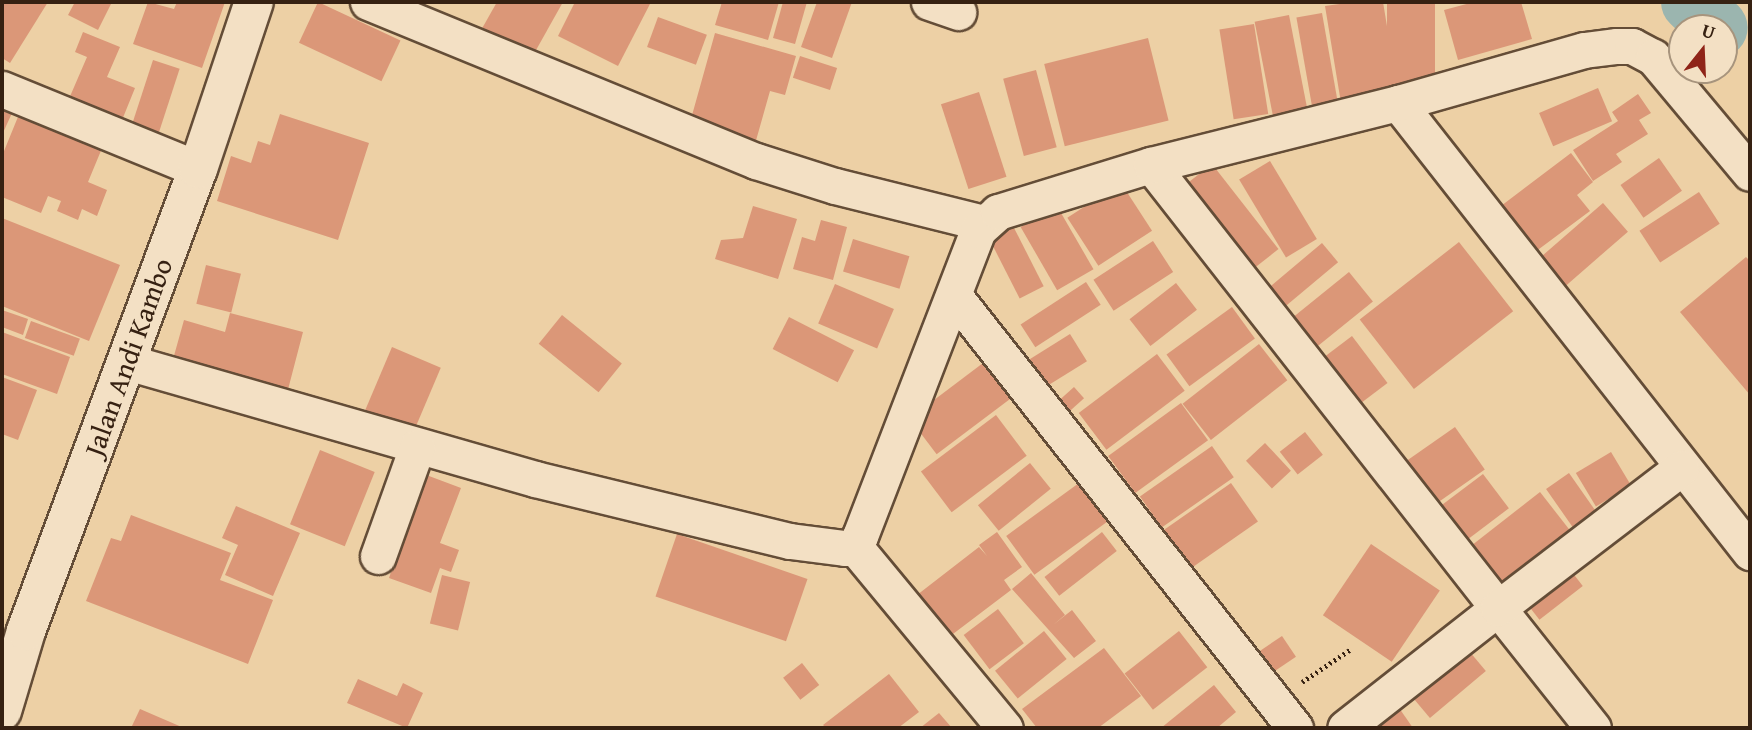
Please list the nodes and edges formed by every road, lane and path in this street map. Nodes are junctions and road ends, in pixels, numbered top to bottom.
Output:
1 (254, 2) edge
2 (368, 2) edge
3 (2, 89) edge
4 (1398, 103) junction
5 (1152, 165) junction
6 (198, 169) junction
7 (1750, 173) edge
8 (983, 223) junction
9 (955, 296) junction
10 (127, 362) junction
11 (417, 447) junction
12 (1681, 468) junction
13 (855, 547) junction
14 (1750, 552) edge
15 (378, 556) dead end
16 (1499, 608) junction
17 (14, 627) edge
18 (1352, 649) dead end
19 (2, 711) edge
20 (1285, 714) edge
21 (1005, 728) edge
22 (1345, 728) edge
23 (1593, 728) edge

1 - 6 street, Jalan Andi Kambo
2 - 8 street
3 - 6 street
4 - 5 street
4 - 7 street
4 - 12 street
5 - 8 street
5 - 16 street
6 - 10 street, Jalan Andi Kambo
8 - 9 street
9 - 13 street
9 - 20 street
10 - 11 street
10 - 17 street, Jalan Andi Kambo
11 - 13 street
11 - 15 street
12 - 14 street
12 - 16 street
13 - 21 street
16 - 22 street
16 - 23 street
17 - 19 street, Jalan Andi Kambo
18 - 20 path

